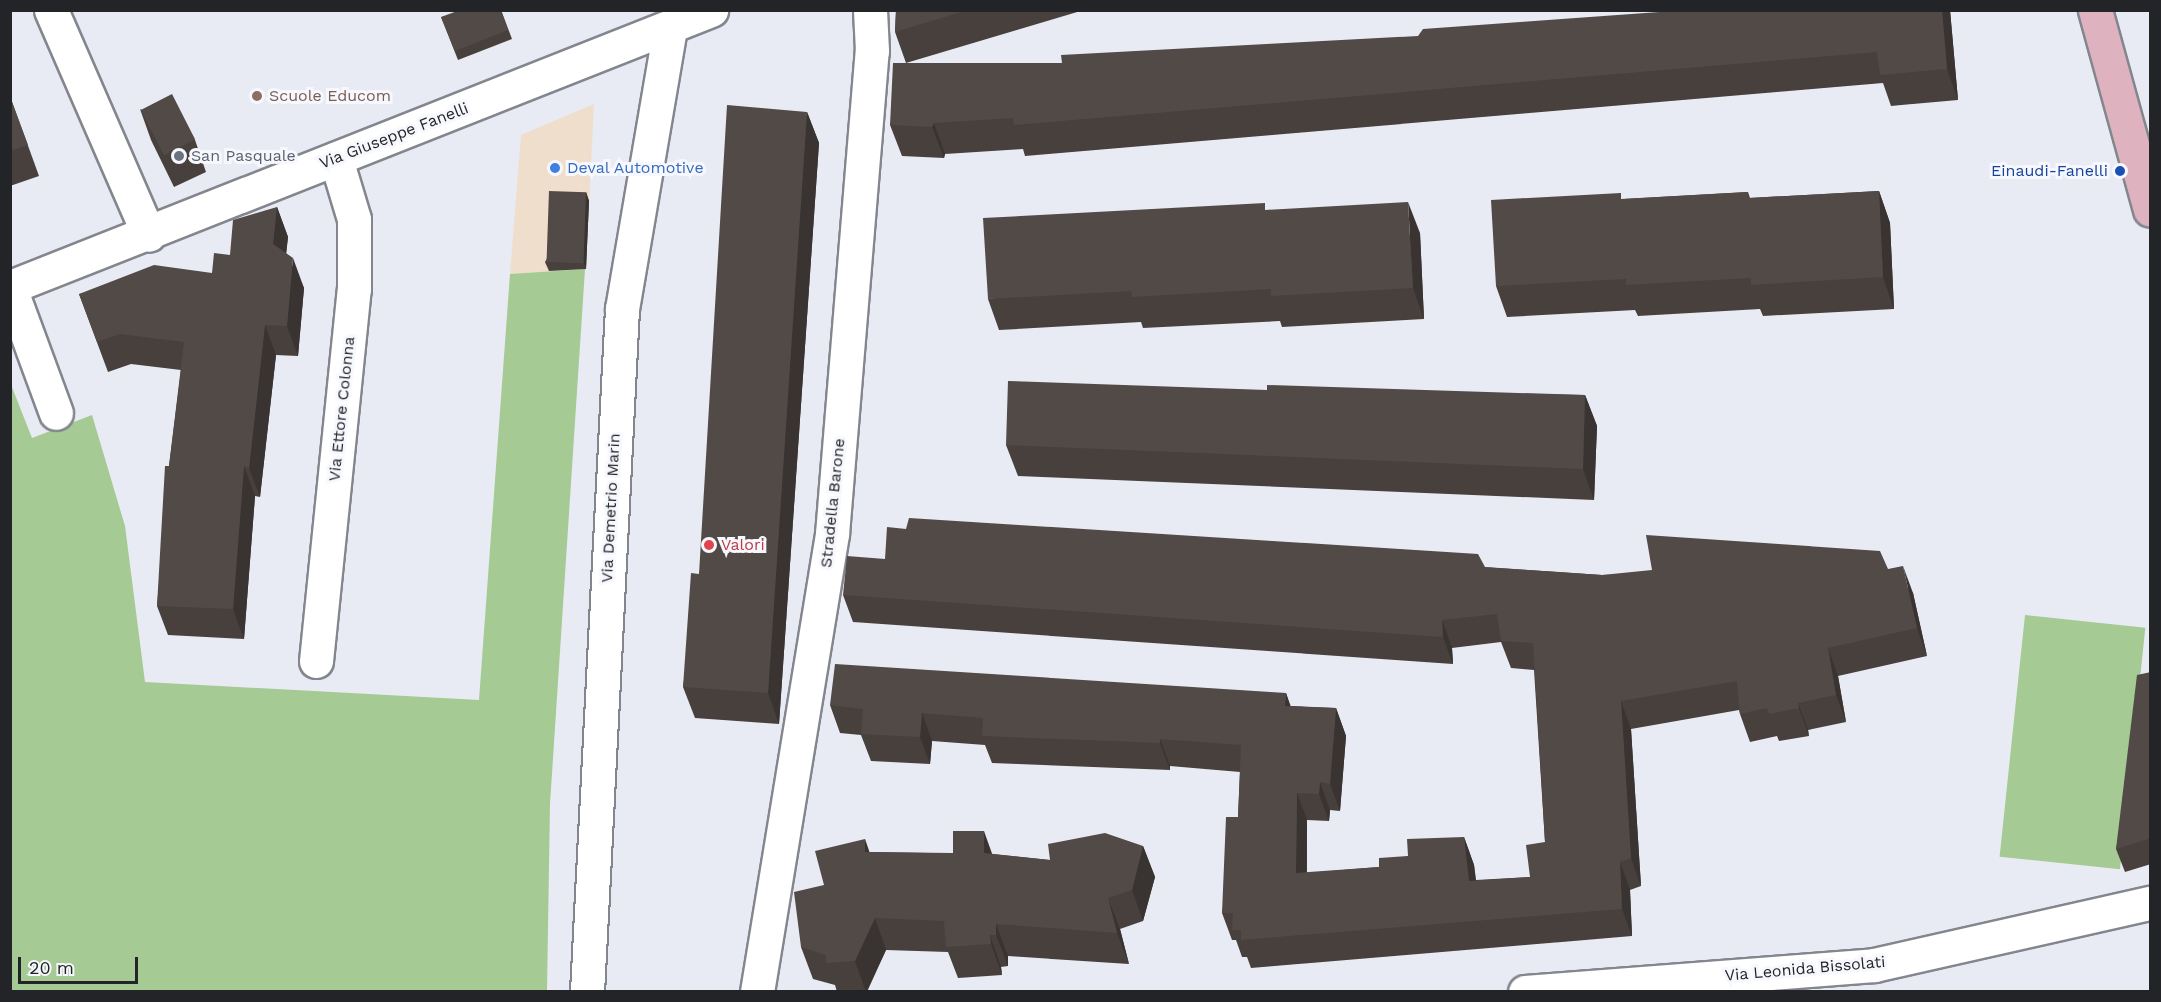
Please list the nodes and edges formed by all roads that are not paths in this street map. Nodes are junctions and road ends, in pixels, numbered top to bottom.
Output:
1 (51, 10) edge
2 (711, 10) edge
3 (870, 10) edge
4 (2096, 10) edge
5 (670, 29) junction
6 (336, 159) junction
7 (2151, 210) edge
8 (149, 235) junction
9 (10, 288) edge
10 (56, 413) dead end
11 (316, 661) dead end
12 (2151, 903) edge
13 (587, 992) edge
14 (757, 992) edge
15 (1525, 992) edge

1 - 8 street
2 - 5 street, Via Giuseppe Fanelli
3 - 14 street, Stradella Barone
4 - 7 main road
5 - 6 street, Via Giuseppe Fanelli
5 - 13 street, Via Demetrio Marin
6 - 8 street, Via Giuseppe Fanelli
6 - 11 street, Via Ettore Colonna
8 - 9 street, Via Giuseppe Fanelli
9 - 10 street
12 - 15 street, Via Leonida Bissolati

